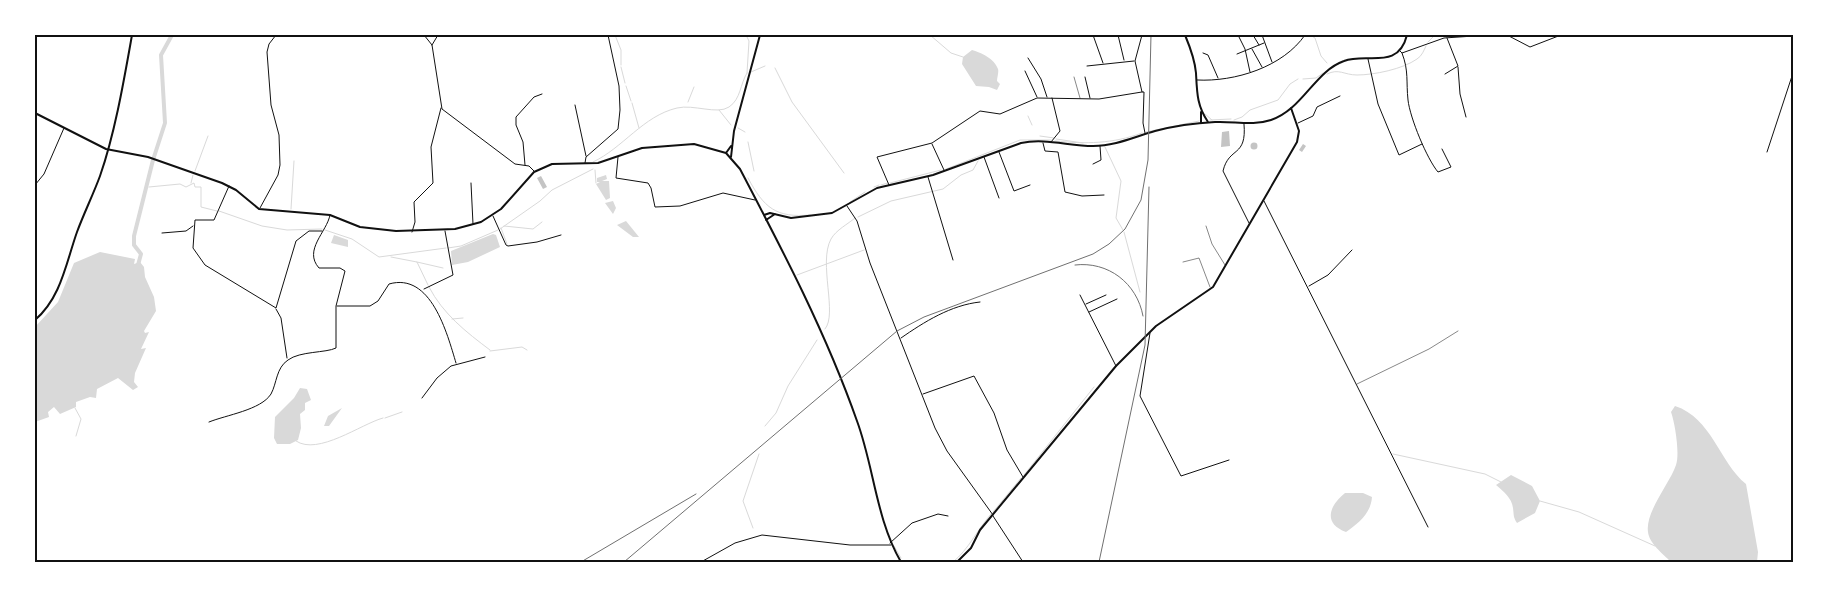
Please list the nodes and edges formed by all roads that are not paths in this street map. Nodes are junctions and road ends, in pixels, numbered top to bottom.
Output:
1 (132, 35) edge
2 (276, 35) edge
3 (424, 35) edge
4 (438, 35) edge
5 (608, 35) edge
6 (760, 35) edge
7 (1092, 35) edge
8 (1118, 35) edge
9 (1142, 35) edge
10 (1189, 35) edge
11 (1238, 35) edge
12 (1253, 35) edge
13 (1262, 35) edge
14 (1305, 35) edge
15 (1407, 35) edge
16 (1562, 35) edge
17 (1185, 36) edge
18 (1446, 38) junction
19 (434, 39) junction
20 (429, 40) junction
21 (1264, 43) junction
22 (1259, 45) junction
23 (432, 46) junction
24 (1251, 48) junction
25 (1399, 50) junction
26 (1245, 51) junction
27 (1203, 53) dead end
28 (1402, 53) junction
29 (1237, 54) dead end
30 (1028, 58) dead end
31 (1367, 59) junction
32 (1124, 61) junction
33 (1135, 61) junction
34 (1272, 63) junction
35 (1103, 64) junction
36 (1087, 66) dead end
37 (1458, 67) junction
38 (1263, 68) junction
39 (1025, 71) dead end
40 (1250, 72) junction
41 (1793, 73) edge
42 (1446, 74) dead end
43 (1085, 76) dead end
44 (1074, 77) dead end
45 (1218, 79) junction
46 (1196, 80) junction
47 (1142, 92) junction
48 (542, 94) dead end
49 (1340, 96) dead end
50 (1037, 98) junction
51 (1047, 98) junction
52 (1052, 98) junction
53 (1080, 98) junction
54 (1090, 98) junction
55 (575, 105) dead end
56 (441, 108) junction
57 (1291, 108) junction
58 (1202, 112) junction
59 (35, 113) edge
60 (1466, 116) dead end
61 (1208, 122) junction
62 (1202, 123) junction
63 (1244, 123) junction
64 (1297, 123) junction
65 (64, 128) junction
66 (1145, 134) junction
67 (1043, 142) junction
68 (1051, 142) junction
69 (932, 143) junction
70 (1422, 143) junction
71 (732, 144) junction
72 (1100, 146) junction
73 (1442, 149) dead end
74 (106, 150) junction
75 (999, 150) junction
76 (1767, 152) dead end
77 (726, 153) junction
78 (983, 156) junction
79 (586, 157) junction
80 (618, 157) junction
81 (731, 157) junction
82 (585, 164) junction
83 (1093, 164) dead end
84 (525, 166) junction
85 (944, 171) junction
86 (534, 172) junction
87 (928, 176) junction
88 (471, 183) dead end
89 (889, 185) junction
90 (1030, 185) dead end
91 (35, 186) edge
92 (229, 186) junction
93 (1104, 195) dead end
94 (1000, 198) dead end
95 (1263, 199) junction
96 (756, 200) junction
97 (847, 206) junction
98 (260, 209) junction
99 (330, 214) junction
100 (774, 214) junction
101 (492, 215) junction
102 (764, 215) junction
103 (766, 220) junction
104 (1249, 223) junction
105 (473, 224) junction
106 (193, 226) junction
107 (1206, 226) dead end
108 (445, 230) junction
109 (323, 231) junction
110 (412, 232) junction
111 (162, 233) dead end
112 (561, 235) dead end
113 (1352, 250) dead end
114 (953, 260) dead end
115 (1183, 262) dead end
116 (1226, 265) junction
117 (1308, 286) junction
118 (423, 290) junction
119 (1211, 290) junction
120 (1080, 295) dead end
121 (1106, 295) dead end
122 (1117, 299) dead end
123 (980, 302) dead end
124 (1085, 304) junction
125 (336, 306) junction
126 (276, 308) junction
127 (1089, 312) junction
128 (35, 320) edge
129 (1458, 331) dead end
130 (1150, 332) junction
131 (900, 338) junction
132 (485, 357) dead end
133 (288, 360) junction
134 (456, 363) junction
135 (1116, 366) junction
136 (1357, 384) junction
137 (922, 394) junction
138 (422, 398) dead end
139 (209, 422) dead end
140 (1229, 460) dead end
141 (1024, 478) junction
142 (993, 515) junction
143 (948, 516) dead end
144 (1428, 527) dead end
145 (891, 544) junction
146 (702, 562) edge
147 (901, 562) edge
148 (957, 562) edge
149 (1023, 562) edge

1 - 74 street
2 - 98 street
3 - 20 street
4 - 19 street
5 - 79 street
6 - 71 street
7 - 35 street
8 - 32 street
9 - 33 street
10 - 17 street
11 - 26 street
12 - 22 street
13 - 21 street
14 - 34 street
15 - 25 street
16 - 18 street
17 - 46 street
18 - 28 street
18 - 37 street
19 - 20 street
19 - 23 street
20 - 23 street
21 - 22 street
21 - 34 street
22 - 24 street
23 - 56 street
24 - 26 street
24 - 38 street
25 - 28 street
25 - 31 street
26 - 29 street
26 - 40 street
27 - 45 street
28 - 70 street
30 - 51 street
31 - 57 street
31 - 70 street
32 - 33 street
32 - 35 street
33 - 47 street
34 - 38 street
35 - 36 street
37 - 42 street
37 - 60 street
38 - 40 street
39 - 50 street
40 - 45 street
41 - 76 street
43 - 54 street
44 - 53 lane
45 - 46 street
46 - 58 street
47 - 54 street
47 - 66 street
48 - 84 street
49 - 64 street
50 - 51 street
50 - 69 street
51 - 52 street
52 - 53 street
52 - 68 street
53 - 54 street
55 - 79 street
56 - 84 street
56 - 110 street
57 - 63 street
57 - 64 street
58 - 61 street
58 - 62 street
59 - 65 street
61 - 62 street
61 - 63 street
62 - 66 street
63 - 104 street
64 - 95 street
65 - 74 street
65 - 91 street
66 - 72 street
67 - 68 street
67 - 75 street
67 - 93 street
68 - 72 street
69 - 85 street
69 - 89 street
70 - 73 street
71 - 77 street
71 - 81 street
72 - 83 street
74 - 92 street
74 - 128 street
75 - 78 street
75 - 90 street
77 - 80 street
77 - 81 street
78 - 85 street
78 - 94 street
79 - 82 street
80 - 82 street
80 - 96 street
81 - 96 street
82 - 86 street
84 - 86 street
85 - 87 street
86 - 101 street
87 - 89 street
87 - 114 street
88 - 105 street
89 - 97 street
92 - 98 street
92 - 106 street
95 - 104 street
95 - 117 street
96 - 102 street
97 - 100 street
97 - 131 street
98 - 99 street
99 - 109 street
99 - 110 street
100 - 102 street
100 - 103 street
101 - 105 street
101 - 112 street
102 - 103 street
103 - 145 street
104 - 116 street
105 - 108 street
106 - 111 street
106 - 126 street
107 - 116 lane
108 - 110 street
108 - 118 street
109 - 125 street
109 - 126 street
113 - 117 street
115 - 119 lane
116 - 119 street
117 - 136 street
118 - 125 street
118 - 134 street
119 - 130 street
120 - 124 street
121 - 124 street
122 - 127 street
123 - 131 street
124 - 127 street
125 - 133 street
126 - 133 street
127 - 135 street
129 - 136 lane
130 - 135 street
130 - 140 street
131 - 137 street
132 - 134 street
133 - 139 street
134 - 138 street
135 - 141 street
136 - 144 street
137 - 141 street
137 - 142 street
141 - 142 street
142 - 148 street
142 - 149 street
143 - 145 street
145 - 146 street
145 - 147 street

